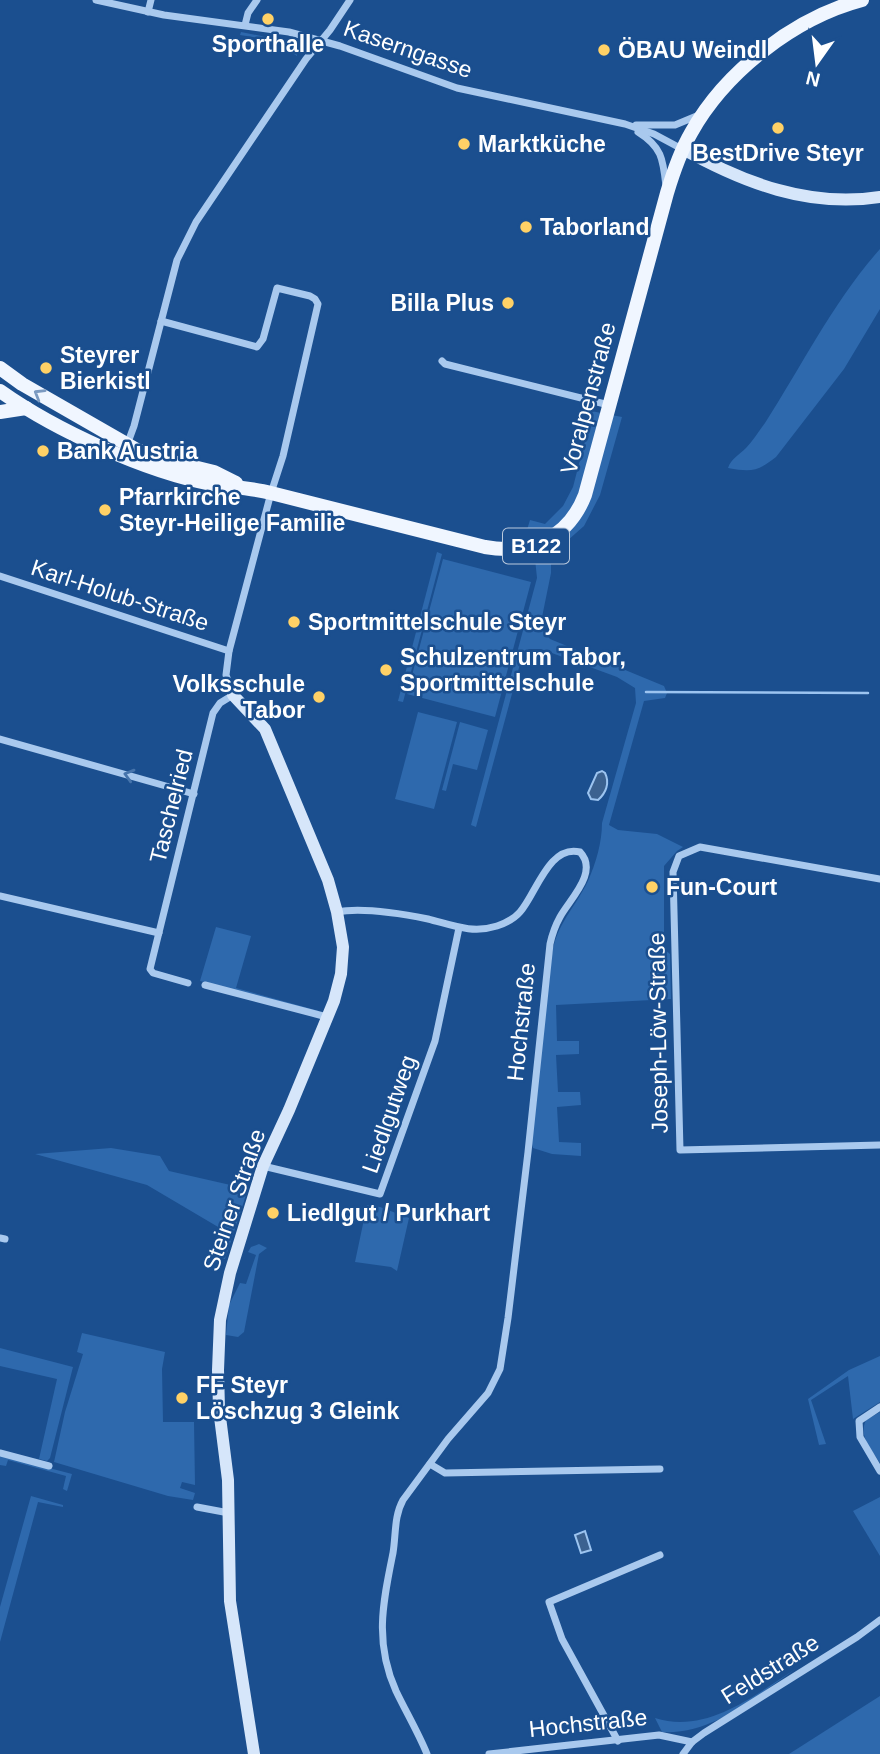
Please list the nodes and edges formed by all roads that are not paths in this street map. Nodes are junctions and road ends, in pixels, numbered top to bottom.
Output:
1 (96, 0) edge
2 (151, 0) edge
3 (257, 0) edge
4 (350, 0) edge
5 (857, 1) edge
6 (148, 12) junction
7 (245, 25) junction
8 (321, 40) junction
9 (705, 111) junction
10 (625, 124) junction
11 (683, 149) junction
12 (667, 193) junction
13 (880, 197) edge
14 (161, 321) junction
15 (442, 361) dead end
16 (0, 368) edge
17 (0, 391) edge
18 (610, 405) junction
19 (27, 408) junction
20 (0, 412) edge
21 (127, 445) junction
22 (243, 486) junction
23 (271, 493) junction
24 (2, 577) edge
25 (229, 651) junction
26 (233, 695) junction
27 (0, 738) edge
28 (194, 794) junction
29 (880, 880) edge
30 (0, 896) edge
31 (337, 912) junction
32 (459, 928) junction
33 (159, 933) junction
34 (188, 982) dead end
35 (205, 985) dead end
36 (327, 1017) junction
37 (880, 1145) edge
38 (263, 1166) junction
39 (880, 1407) edge
40 (0, 1453) edge
41 (429, 1464) junction
42 (49, 1466) dead end
43 (660, 1469) dead end
44 (880, 1471) edge
45 (197, 1507) dead end
46 (229, 1513) junction
47 (660, 1555) dead end
48 (880, 1620) edge
49 (618, 1741) junction
50 (692, 1742) junction
51 (254, 1754) edge
52 (427, 1754) edge
53 (489, 1754) edge
54 (683, 1754) edge

1 - 6 street, Kaserngasse
2 - 6 street
3 - 7 street
4 - 8 street
5 - 9 main road, Voralpenstraße / B122
6 - 7 street, Kaserngasse
7 - 8 street, Kaserngasse
8 - 10 street, Kaserngasse
8 - 14 street
9 - 10 street, Kaserngasse
9 - 11 main road, Voralpenstraße / B122
10 - 11 street, Kaserngasse
10 - 12 street, Kaserngasse
11 - 12 main road, Voralpenstraße / B122
11 - 13 street
12 - 18 main road, Voralpenstraße / B122
14 - 21 street
14 - 23 street
15 - 18 street
21 -> 16 main road, B122
17 - 19 main road, B122
18 - 23 main road, Voralpenstraße / B122
19 - 20 main road
19 - 22 main road, B122
21 - 22 main road, B122
22 - 23 main road, B122
23 - 25 street
24 - 25 street, Karl-Holub-Straße
25 - 26 street
26 - 28 street, Taschelried
26 - 31 street, Steiner Straße
28 -> 27 street
28 - 33 street, Taschelried
29 - 37 street, Joseph-Löw-Straße
30 - 33 street
31 - 32 street, Hochstraße
31 - 36 street, Steiner Straße
32 - 38 street, Liedlgutweg
32 - 41 street, Hochstraße
33 - 34 street, Taschelried
35 - 36 street
36 - 38 street, Steiner Straße
38 - 46 street, Steiner Straße
39 - 44 street
40 - 42 street
41 - 43 street
41 - 52 street, Hochstraße
45 - 46 street
46 - 51 street, Steiner Straße
47 - 49 street
48 - 50 street, Feldstraße
49 - 50 street, Hochstraße
49 - 53 street, Hochstraße
50 - 54 street, Feldstraße

